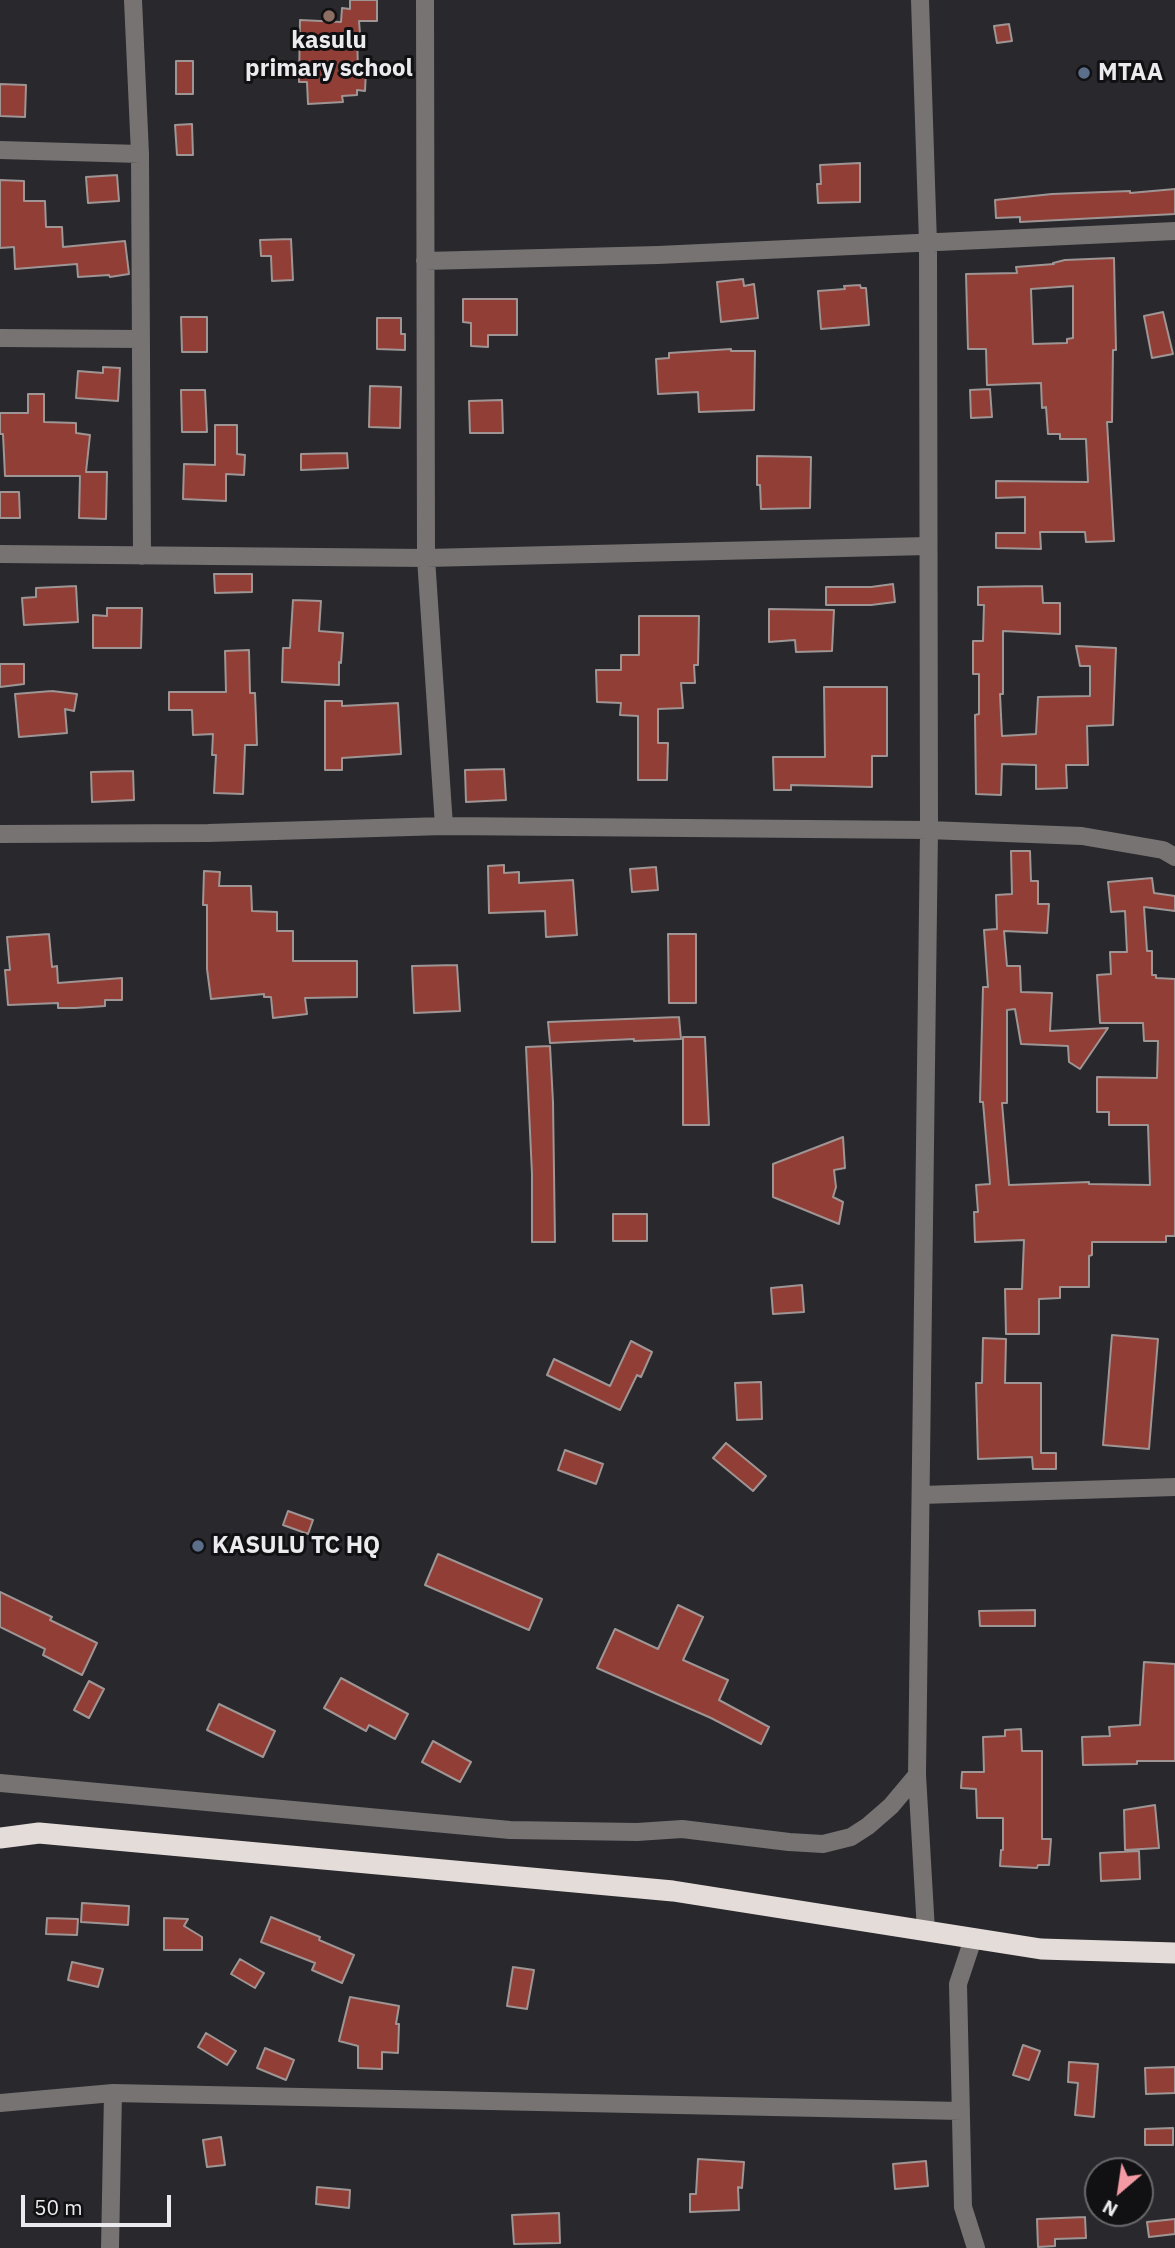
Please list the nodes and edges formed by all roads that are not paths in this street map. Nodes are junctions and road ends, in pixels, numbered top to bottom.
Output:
1 (133, 0) edge
2 (425, 0) edge
3 (920, 0) edge
4 (0, 150) edge
5 (140, 154) junction
6 (1175, 231) edge
7 (928, 243) junction
8 (425, 261) junction
9 (0, 338) edge
10 (141, 339) junction
11 (928, 546) junction
12 (0, 554) edge
13 (142, 556) junction
14 (426, 558) junction
15 (444, 826) junction
16 (929, 831) junction
17 (0, 834) edge
18 (1175, 857) edge
19 (1175, 1486) edge
20 (921, 1495) junction
21 (917, 1774) junction
22 (0, 1783) edge
23 (0, 1838) edge
24 (926, 1931) junction
25 (973, 1939) junction
26 (1175, 1953) edge
27 (113, 2093) junction
28 (0, 2103) edge
29 (961, 2111) junction
30 (110, 2248) edge
31 (975, 2248) edge

1 - 5 street
2 - 8 street
3 - 7 street
4 - 5 street
5 - 10 street
6 - 7 street
7 - 8 street
7 - 11 street
8 - 14 street
9 - 10 street
10 - 13 street
11 - 14 street
11 - 16 street
12 - 13 street
13 - 14 street
14 - 15 street
15 - 16 street
15 - 17 street
16 - 18 street
16 - 20 street
19 - 20 street
20 - 21 street
21 - 22 street
21 - 24 street
23 - 24 highway
24 - 25 highway
25 - 26 highway
25 - 29 street
27 - 28 street
27 - 29 street
27 - 30 street
29 - 31 street

